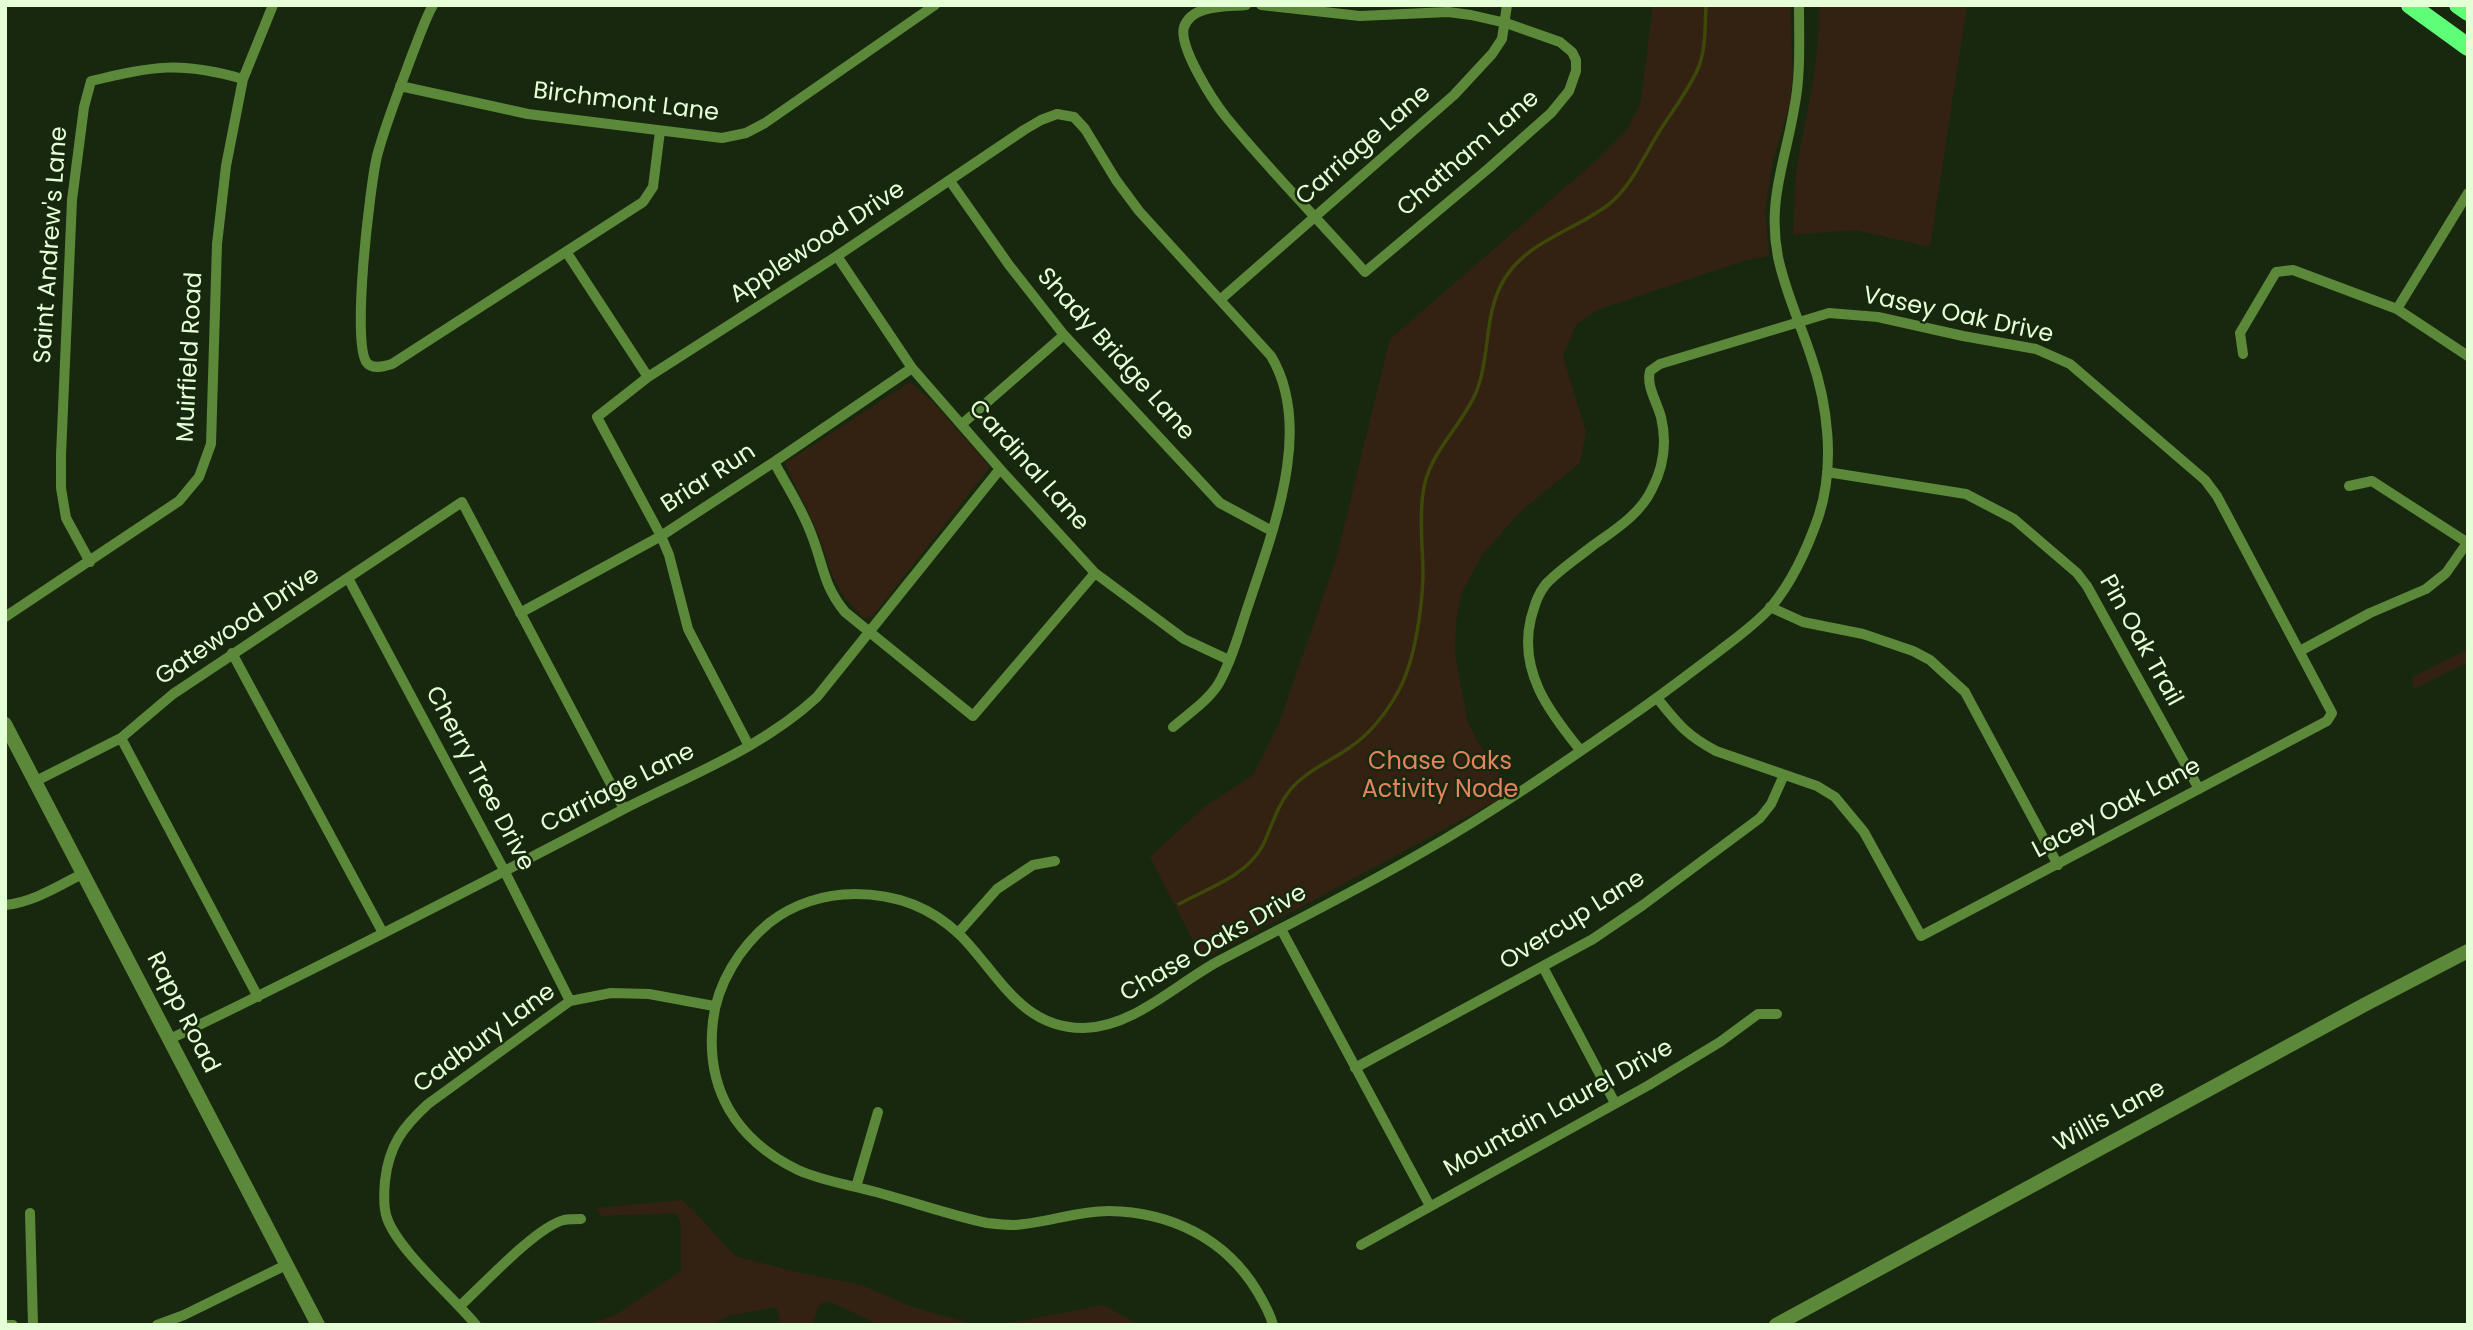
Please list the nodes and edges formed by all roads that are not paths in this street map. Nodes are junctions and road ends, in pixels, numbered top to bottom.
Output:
1 (273, 5) edge
2 (433, 5) edge
3 (935, 5) edge
4 (1246, 5) edge
5 (1261, 5) edge
6 (1507, 5) edge
7 (1799, 5) edge
8 (2410, 5) edge
9 (2458, 5) edge
10 (2430, 11) edge
11 (2468, 12) edge
12 (1506, 23) junction
13 (2468, 47) edge
14 (243, 79) junction
15 (400, 86) junction
16 (660, 131) junction
17 (950, 181) junction
18 (2468, 192) edge
19 (1316, 216) junction
20 (567, 253) junction
21 (837, 257) junction
22 (1221, 299) junction
23 (2397, 309) junction
24 (1799, 321) junction
25 (1063, 335) junction
26 (2243, 354) dead end
27 (2468, 356) edge
28 (912, 368) junction
29 (648, 377) junction
30 (962, 424) junction
31 (774, 462) junction
32 (1000, 470) junction
33 (1828, 472) junction
34 (2349, 486) dead end
35 (1272, 531) junction
36 (661, 536) junction
37 (2467, 543) edge
38 (90, 562) junction
39 (1095, 573) junction
40 (348, 579) junction
41 (1770, 607) junction
42 (520, 613) junction
43 (5, 617) edge
44 (869, 631) junction
45 (2300, 651) junction
46 (232, 653) junction
47 (1229, 660) junction
48 (1657, 698) junction
49 (2331, 716) joint
50 (5, 724) edge
51 (1173, 727) dead end
52 (121, 738) junction
53 (749, 746) junction
54 (1581, 751) junction
55 (1784, 775) junction
56 (36, 781) junction
57 (2199, 789) junction
58 (624, 809) junction
59 (1055, 861) dead end
60 (2058, 865) junction
61 (505, 872) junction
62 (84, 873) junction
63 (5, 905) edge
64 (1281, 929) junction
65 (383, 933) junction
66 (958, 933) junction
67 (2468, 951) edge
68 (1543, 967) junction
69 (258, 997) junction
70 (570, 1001) junction
71 (715, 1006) junction
72 (1777, 1014) dead end
73 (170, 1039) junction
74 (1355, 1068) junction
75 (1615, 1103) junction
76 (878, 1112) dead end
77 (856, 1187) junction
78 (1430, 1206) junction
79 (30, 1213) dead end
80 (580, 1219) dead end
81 (1361, 1245) dead end
82 (286, 1265) junction
83 (460, 1306) junction
84 (5, 1325) edge
85 (13, 1325) edge
86 (33, 1325) edge
87 (157, 1325) edge
88 (318, 1325) edge
89 (476, 1325) edge
90 (1273, 1325) edge
91 (1776, 1325) edge

1 - 14 street, Muirfield Road
2 - 15 street
3 - 16 street, Birchmont Lane
4 - 19 street
5 - 12 street
6 - 12 street, Carriage Lane
7 - 24 street, Chase Oaks Drive
8 - 10 main road
9 - 11 main road
10 - 13 main road
12 - 19 street, Carriage Lane
12 - 19 street, Chatham Lane
14 - 38 street, Muirfield Road
14 - 38 street, Saint Andrew's Lane
15 - 16 street, Birchmont Lane
15 - 20 street
16 - 20 street
17 - 21 street, Applewood Drive
17 - 22 street, Applewood Drive
17 - 25 street, Shady Bridge Lane
18 - 23 street
19 - 22 street, Carriage Lane
20 - 29 street
21 - 28 street, Cardinal Lane
21 - 29 street, Applewood Drive
22 - 35 street
23 - 26 street
23 - 27 street
24 - 33 street, Chase Oaks Drive
24 - 45 street, Vasey Oak Drive
24 - 54 street, Vasey Oak Drive
25 - 30 street
25 - 35 street, Shady Bridge Lane
28 - 30 street, Cardinal Lane
28 - 31 street, Briar Run
29 - 36 street, Applewood Drive
30 - 32 street, Cardinal Lane
31 - 36 street, Briar Run
31 - 44 street
32 - 39 street, Cardinal Lane
32 - 44 street, Carriage Lane
33 - 41 street, Chase Oaks Drive
33 - 57 street, Pin Oak Trail
34 - 37 street
35 - 47 street
36 - 42 street, Briar Run
36 - 53 street
37 - 45 street
38 - 43 street, Muirfield Road
39 - 44 street
39 - 47 street, Cardinal Lane
40 - 42 street, Gatewood Drive
40 - 46 street, Gatewood Drive
40 - 61 street, Cherry Tree Drive
41 - 48 street, Chase Oaks Drive
41 - 60 street
42 - 58 street
44 - 53 street, Carriage Lane
45 - 49 street, Vasey Oak Drive
46 - 52 street, Gatewood Drive
46 - 65 street
47 - 51 street
48 - 54 street, Chase Oaks Drive
48 - 55 street
49 - 57 street, Lacey Oak Lane
50 - 56 street, Rapp Road
52 - 56 street, Gatewood Drive
52 - 69 street
53 - 58 street, Carriage Lane
54 - 64 street, Chase Oaks Drive
55 - 60 street, Lacey Oak Lane
55 - 68 street, Overcup Lane
56 - 62 street, Rapp Road
57 - 60 street, Lacey Oak Lane
58 - 61 street, Carriage Lane
59 - 66 street
61 - 65 street, Carriage Lane
61 - 70 street, Cherry Tree Drive
62 - 63 street
62 - 73 street, Rapp Road
64 - 66 street, Chase Oaks Drive
64 - 74 street
65 - 69 street, Carriage Lane
66 - 71 street, Chase Oaks Drive
67 - 91 street, Willis Lane
68 - 74 street, Overcup Lane
68 - 75 street
69 - 73 street, Carriage Lane
70 - 71 street, Cadbury Lane
70 - 83 street, Cadbury Lane
71 - 77 street, Chase Oaks Drive
72 - 75 street, Mountain Laurel Drive
73 - 82 street, Rapp Road
74 - 78 street
75 - 78 street, Mountain Laurel Drive
76 - 77 street
77 - 90 street, Chase Oaks Drive
78 - 81 street, Mountain Laurel Drive
79 - 86 street
80 - 83 street
82 - 87 street
82 - 88 street, Rapp Road
83 - 89 street
84 - 85 street

